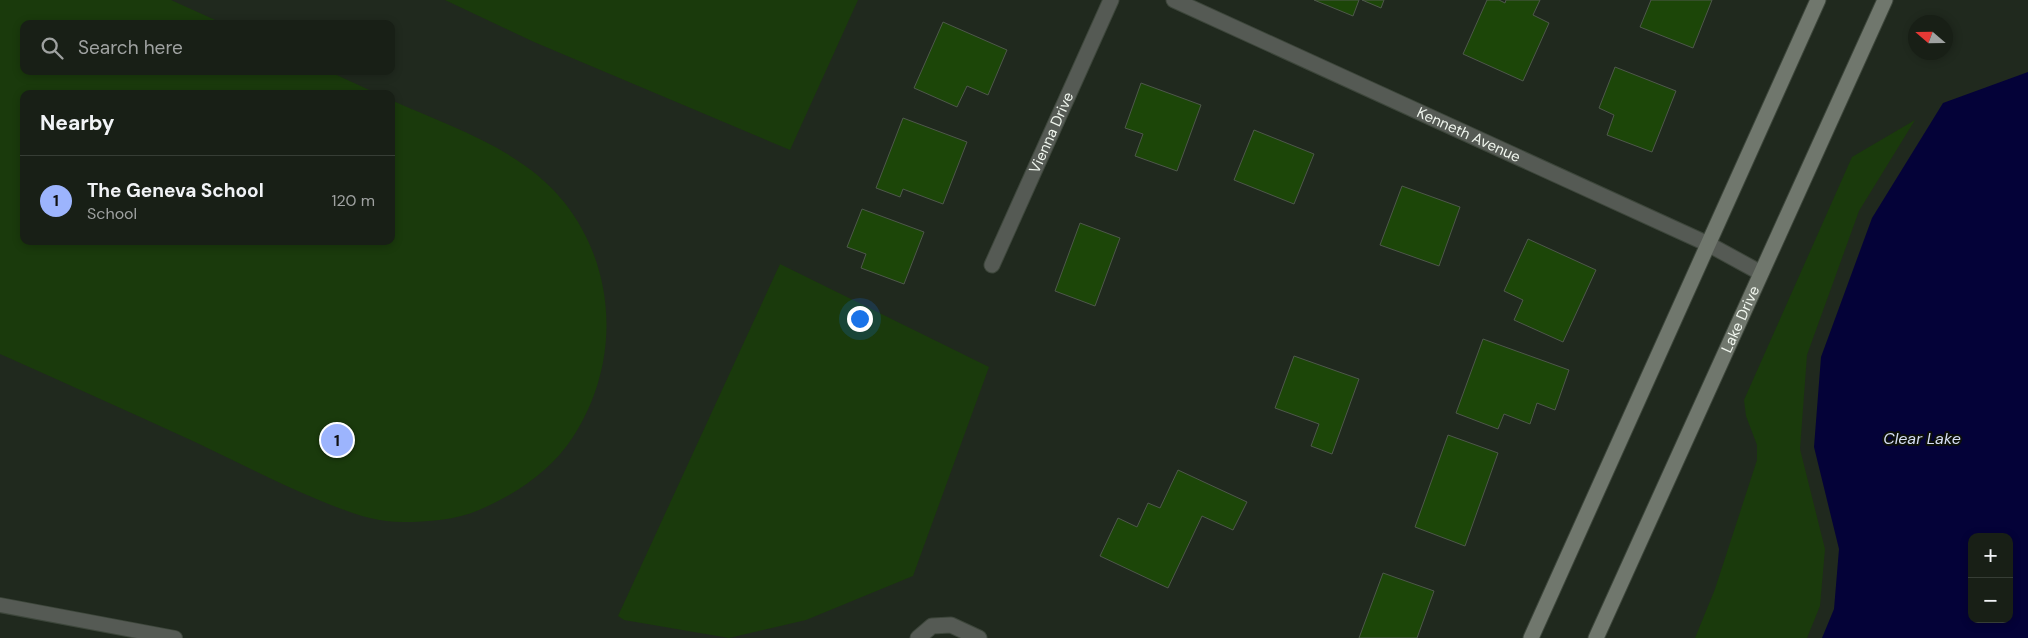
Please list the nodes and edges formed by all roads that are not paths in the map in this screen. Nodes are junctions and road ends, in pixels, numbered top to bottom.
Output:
1 (1111, 0) edge
2 (1174, 0) edge
3 (1818, 0) edge
4 (1885, 0) edge
5 (1708, 244) junction
6 (992, 265) dead end
7 (1761, 273) junction
8 (0, 605) edge
9 (175, 638) edge
10 (918, 638) edge
11 (978, 638) edge
12 (1531, 638) edge
13 (1596, 638) edge

1 - 6 street, Vienna Drive
2 - 5 street, Kenneth Avenue
3 - 5 main road
4 - 7 main road, Lake Drive
5 - 7 street, Kenneth Avenue
5 - 12 main road
7 - 13 main road, Lake Drive
8 - 9 lane
10 - 11 street

